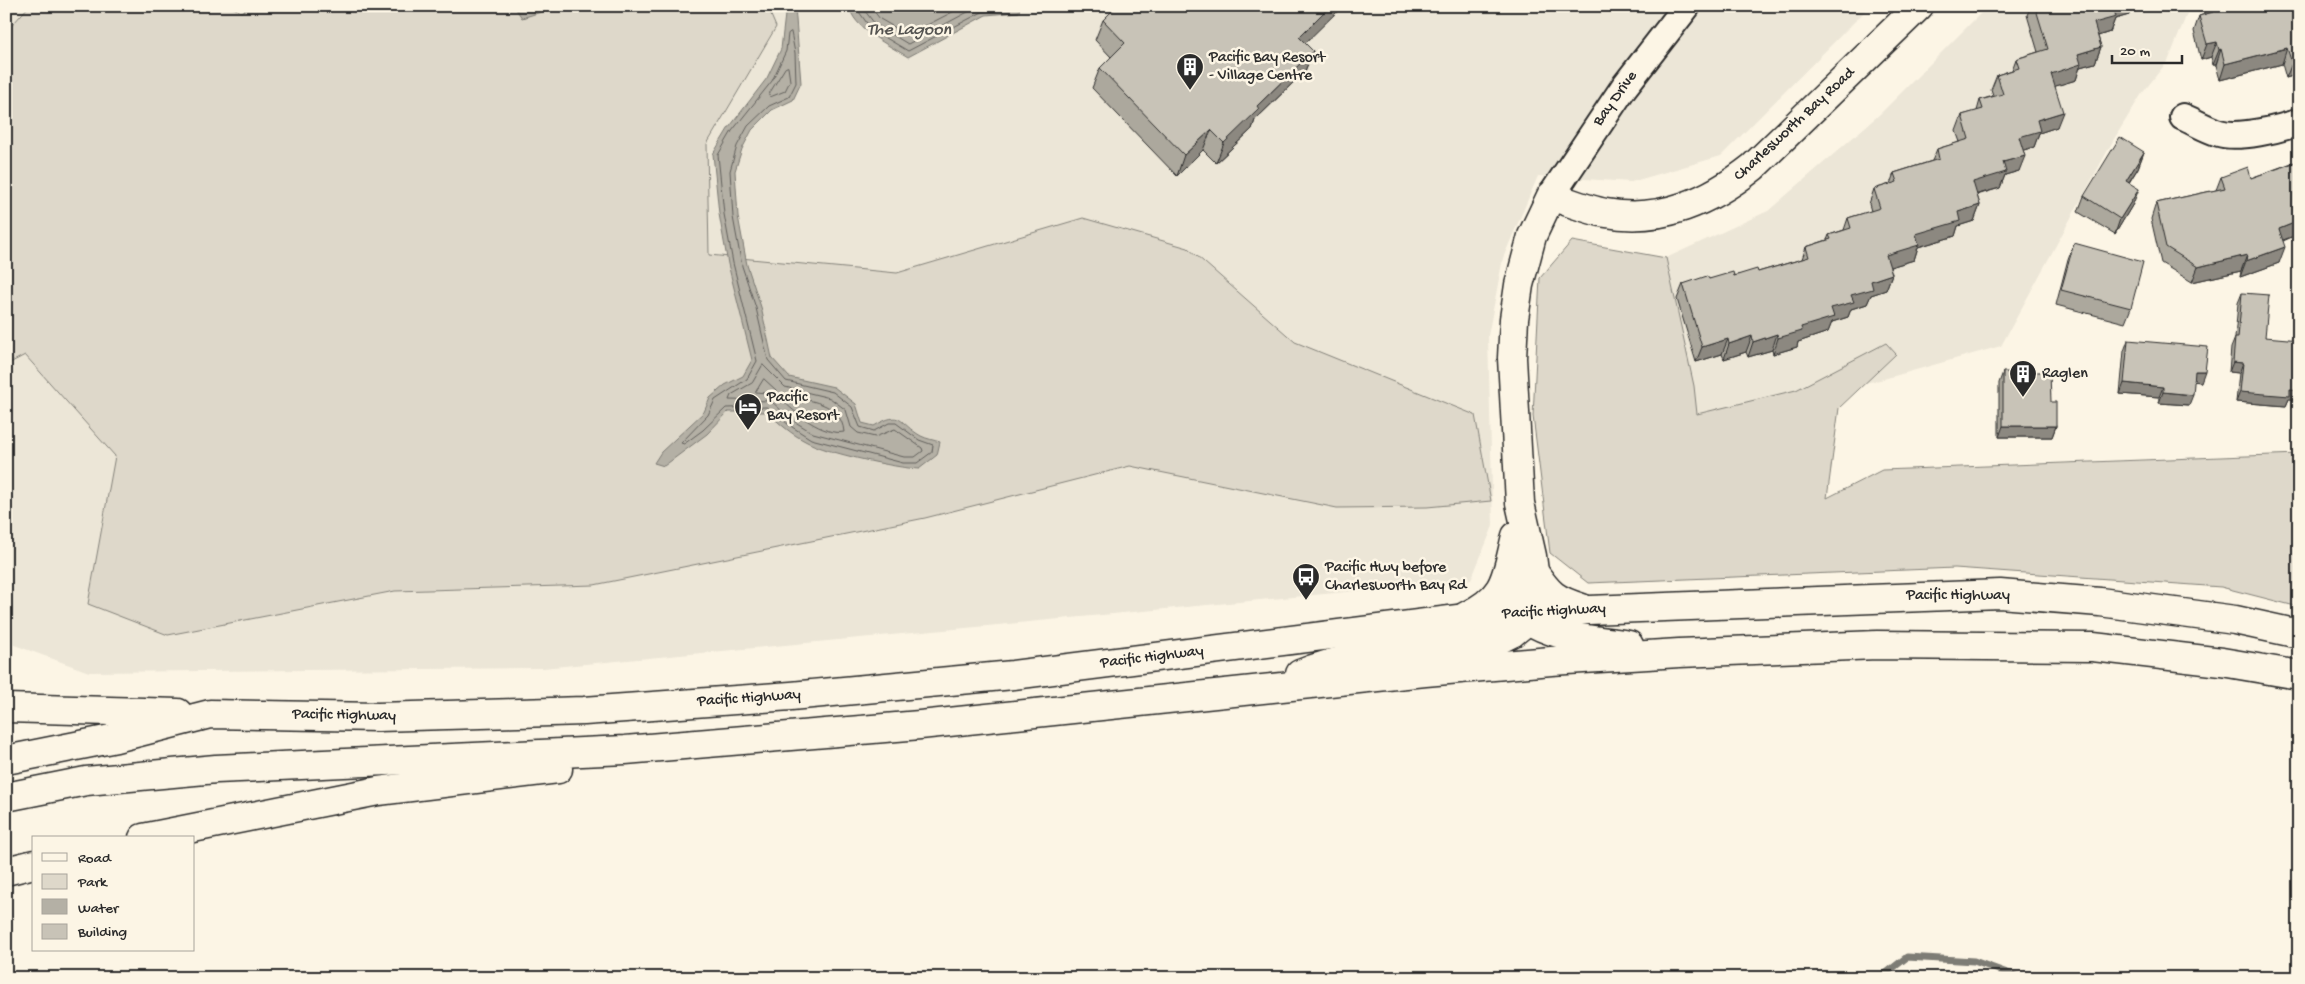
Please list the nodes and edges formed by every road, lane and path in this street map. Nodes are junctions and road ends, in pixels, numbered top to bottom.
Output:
1 (1687, 6) edge
2 (1918, 6) edge
3 (2183, 117) dead end
4 (2299, 122) edge
5 (1551, 196) junction
6 (1520, 503) junction
7 (1516, 536) junction
8 (1534, 572) junction
9 (1588, 610) junction
10 (1528, 615) junction
11 (1458, 620) junction
12 (2299, 634) edge
13 (1679, 653) junction
14 (2299, 675) edge
15 (1264, 690) junction
16 (6, 708) edge
17 (210, 714) junction
18 (625, 750) junction
19 (6, 760) edge
20 (6, 797) edge
21 (153, 836) edge
22 (32, 864) edge
23 (6, 871) edge

1 - 5 street, Bay Drive
2 - 5 main road, Charlesworth Bay Road
3 - 4 street
5 - 6 main road
6 - 7 main road
6 - 8 main road
7 - 10 main road
7 - 11 main road
8 - 9 main road
8 - 10 main road
9 - 10 main road, Pacific Highway
9 - 12 main road, Pacific Highway
10 - 11 main road, Pacific Highway
10 - 13 main road
10 - 15 main road
11 - 17 main road, Pacific Highway
13 - 14 main road
13 - 15 main road
15 - 18 main road
16 - 17 main road
17 - 19 main road, Pacific Highway
18 - 20 main road
18 - 21 main road
22 - 23 main road

